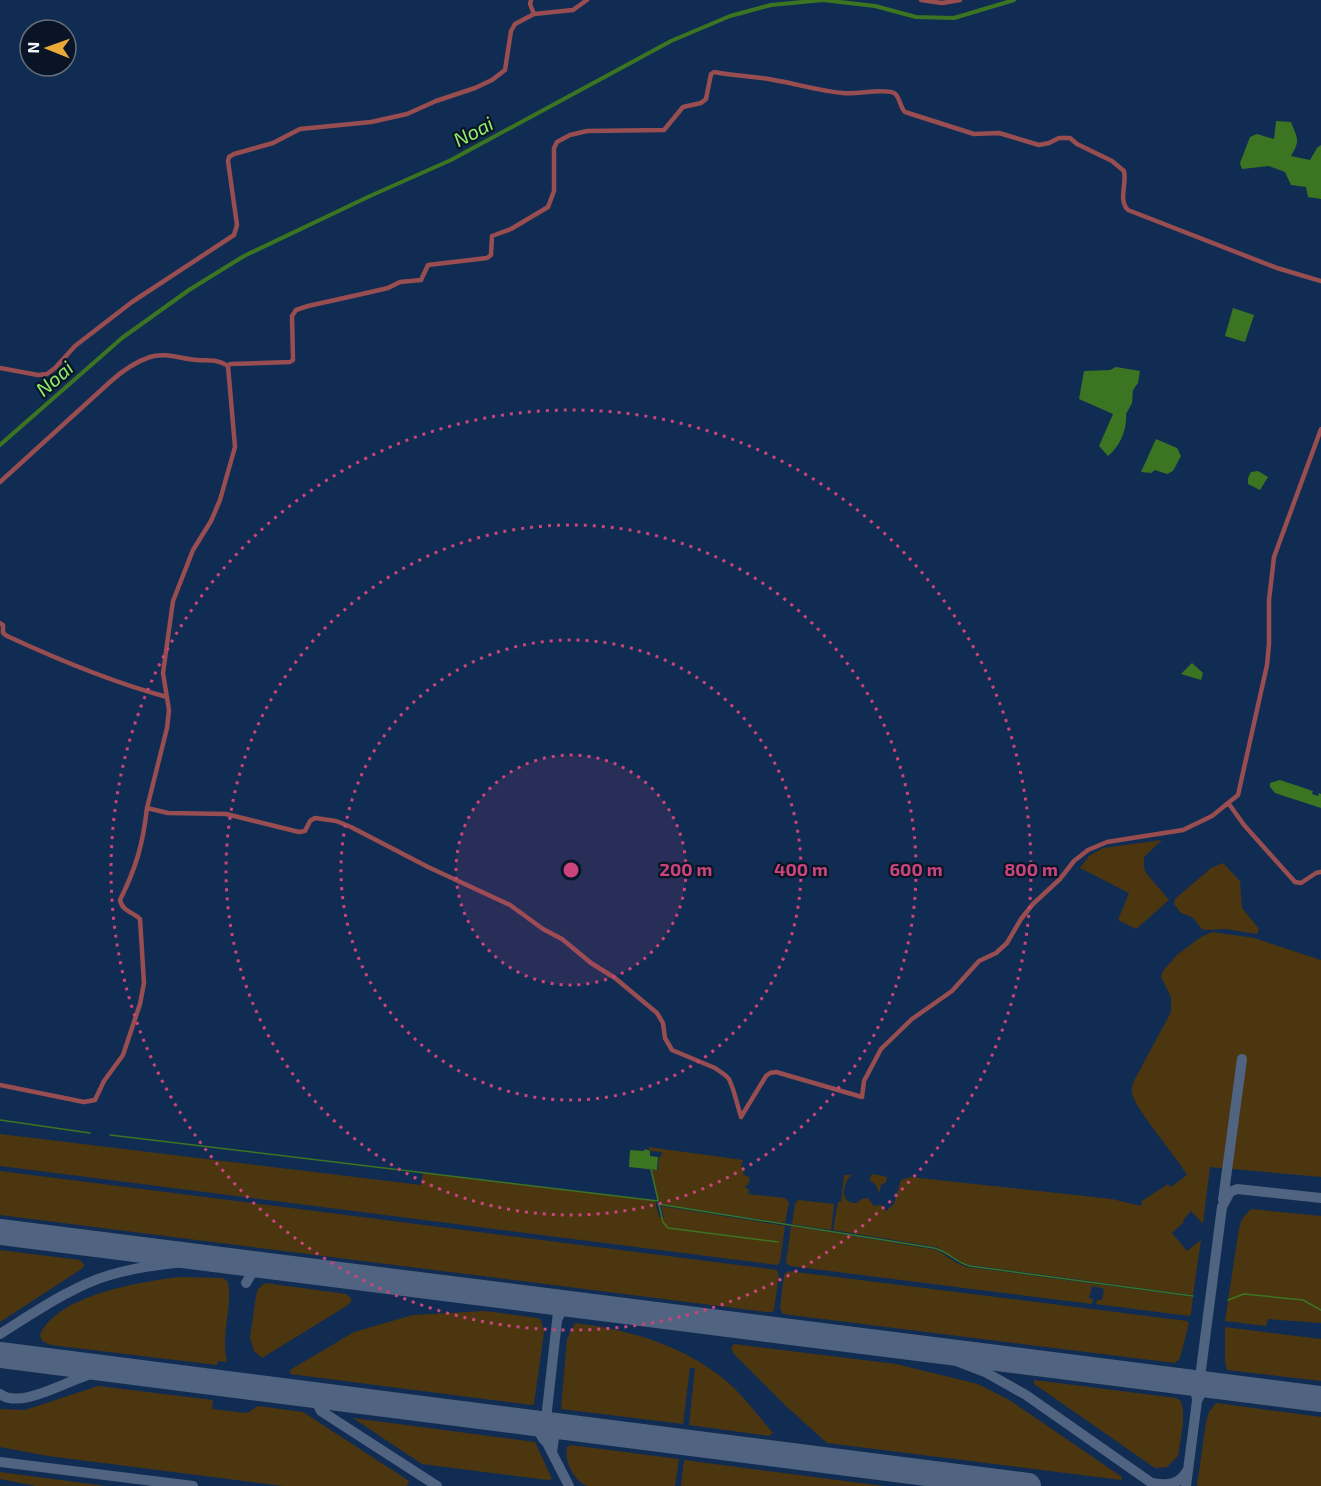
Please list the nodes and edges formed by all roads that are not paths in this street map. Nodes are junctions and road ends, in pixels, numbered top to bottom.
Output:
1 (531, 0) edge
2 (587, 0) edge
3 (921, 0) edge
4 (960, 0) edge
5 (534, 14) junction
6 (1321, 281) edge
7 (228, 366) junction
8 (0, 368) edge
9 (1321, 429) edge
10 (0, 482) edge
11 (0, 622) edge
12 (166, 697) junction
13 (1229, 804) junction
14 (147, 808) junction
15 (1321, 872) edge
16 (0, 1085) edge

1 - 5 street
2 - 5 street
3 - 4 street
5 - 8 street
6 - 7 street
7 - 10 street
7 - 12 street
9 - 13 street
11 - 12 street
12 - 14 street
13 - 14 street
13 - 15 street
14 - 16 street

